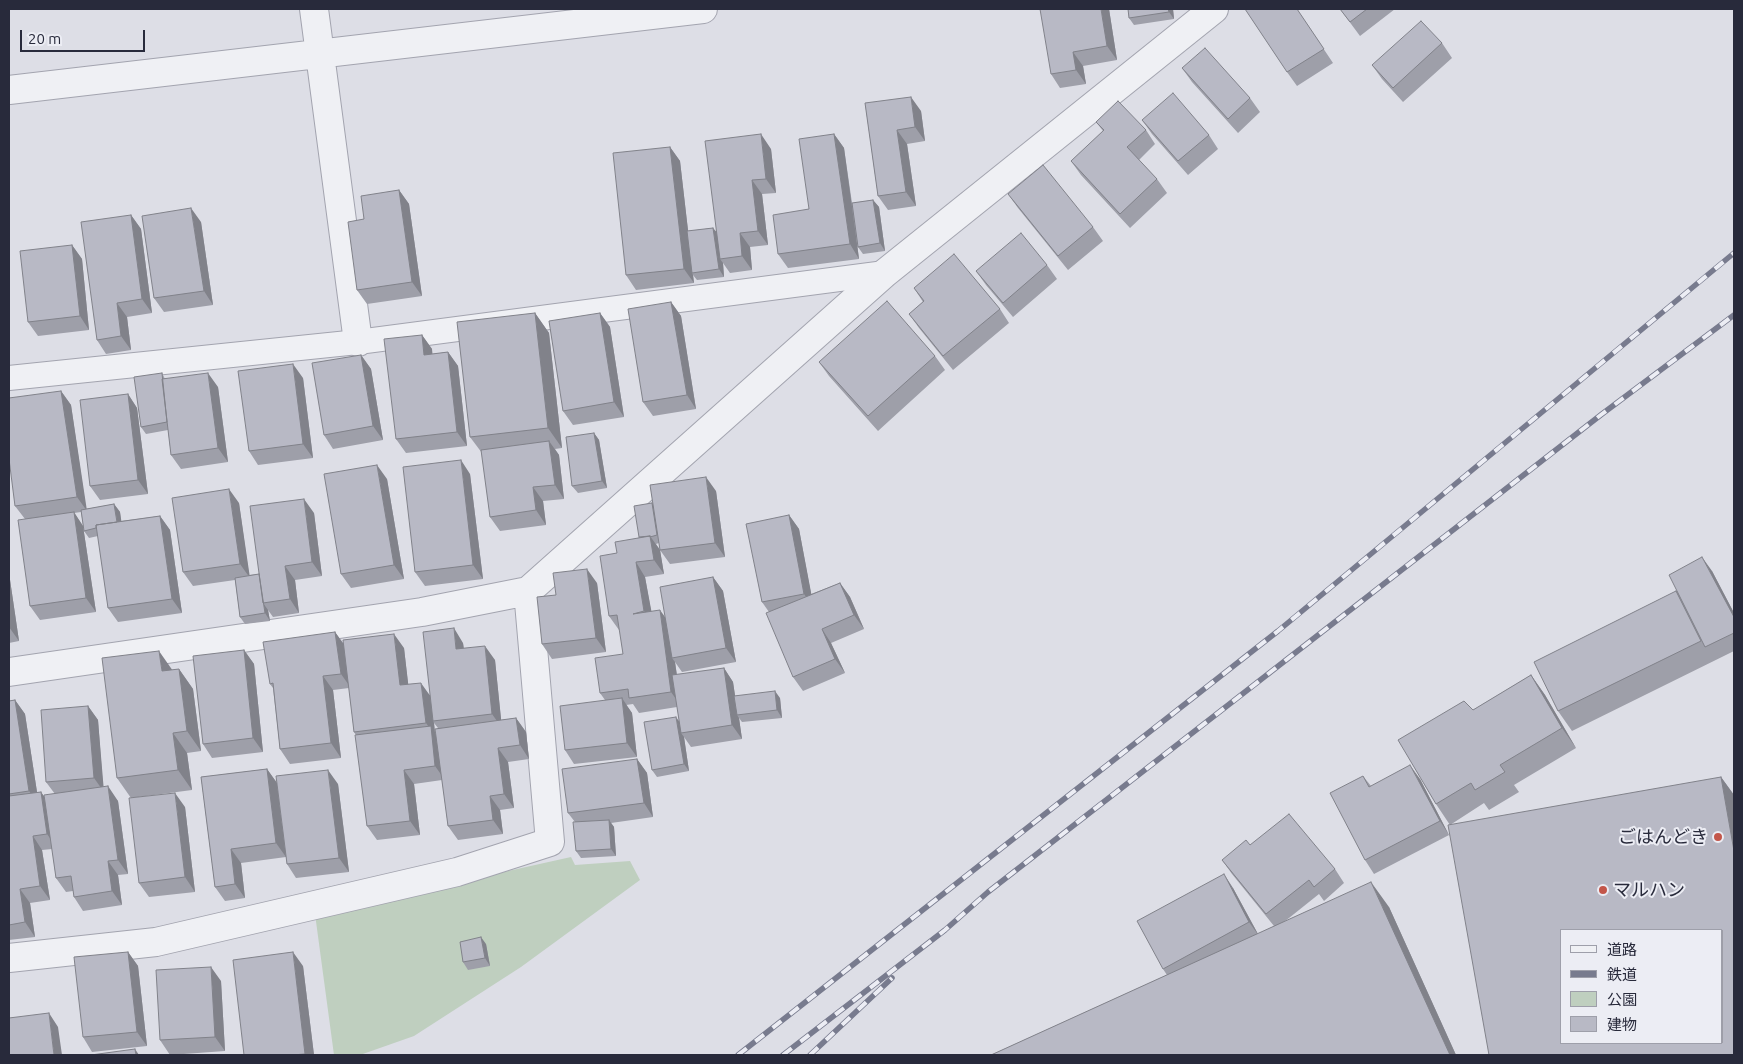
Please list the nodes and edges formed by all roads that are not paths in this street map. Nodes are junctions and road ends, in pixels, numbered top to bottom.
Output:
1 (314, 9) edge
2 (702, 9) edge
3 (1214, 9) edge
4 (320, 53) junction
5 (9, 90) edge
6 (885, 272) junction
7 (358, 342) junction
8 (9, 378) edge
9 (528, 591) junction
10 (9, 672) edge
11 (9, 958) edge

1 - 4 street
2 - 4 street
3 - 6 street
4 - 5 street
4 - 7 street
6 - 7 lane
6 - 9 street
7 - 8 lane
9 - 10 street
9 - 11 street

